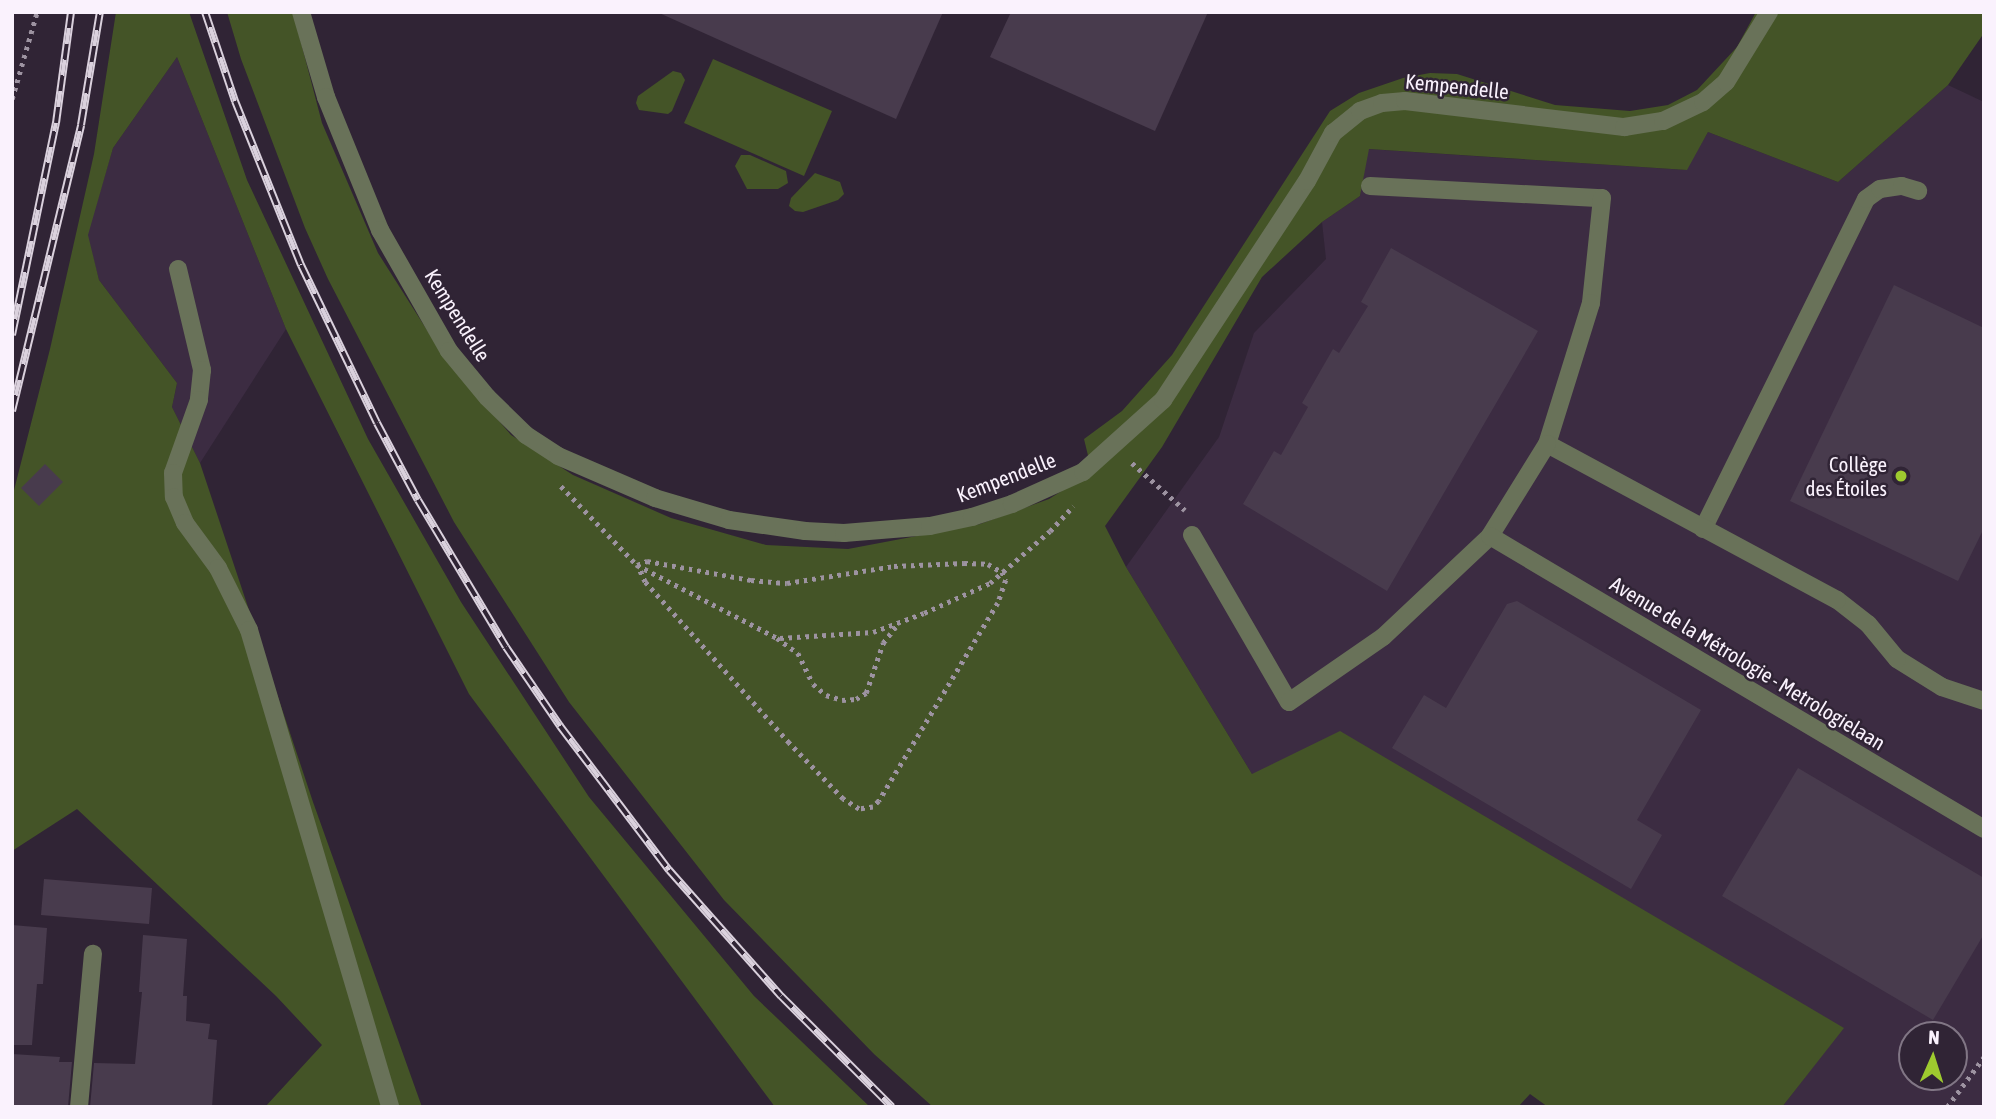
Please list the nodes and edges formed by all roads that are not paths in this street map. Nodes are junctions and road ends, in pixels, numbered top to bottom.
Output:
1 (301, 12) edge
2 (1769, 12) edge
3 (1370, 186) dead end
4 (1918, 191) dead end
5 (178, 269) dead end
6 (1547, 444) junction
7 (1703, 529) junction
8 (1192, 535) road end
9 (1490, 536) junction
10 (1984, 701) edge
11 (1984, 829) edge
12 (93, 954) dead end
13 (79, 1107) edge
14 (390, 1107) edge

1 - 2 street, Kempendelle
3 - 6 street
4 - 7 street
5 - 14 street
6 - 7 street
6 - 9 street
7 - 10 street
8 - 9 street
9 - 11 street, Avenue de la Métrologie - Metrologielaan
12 - 13 street

